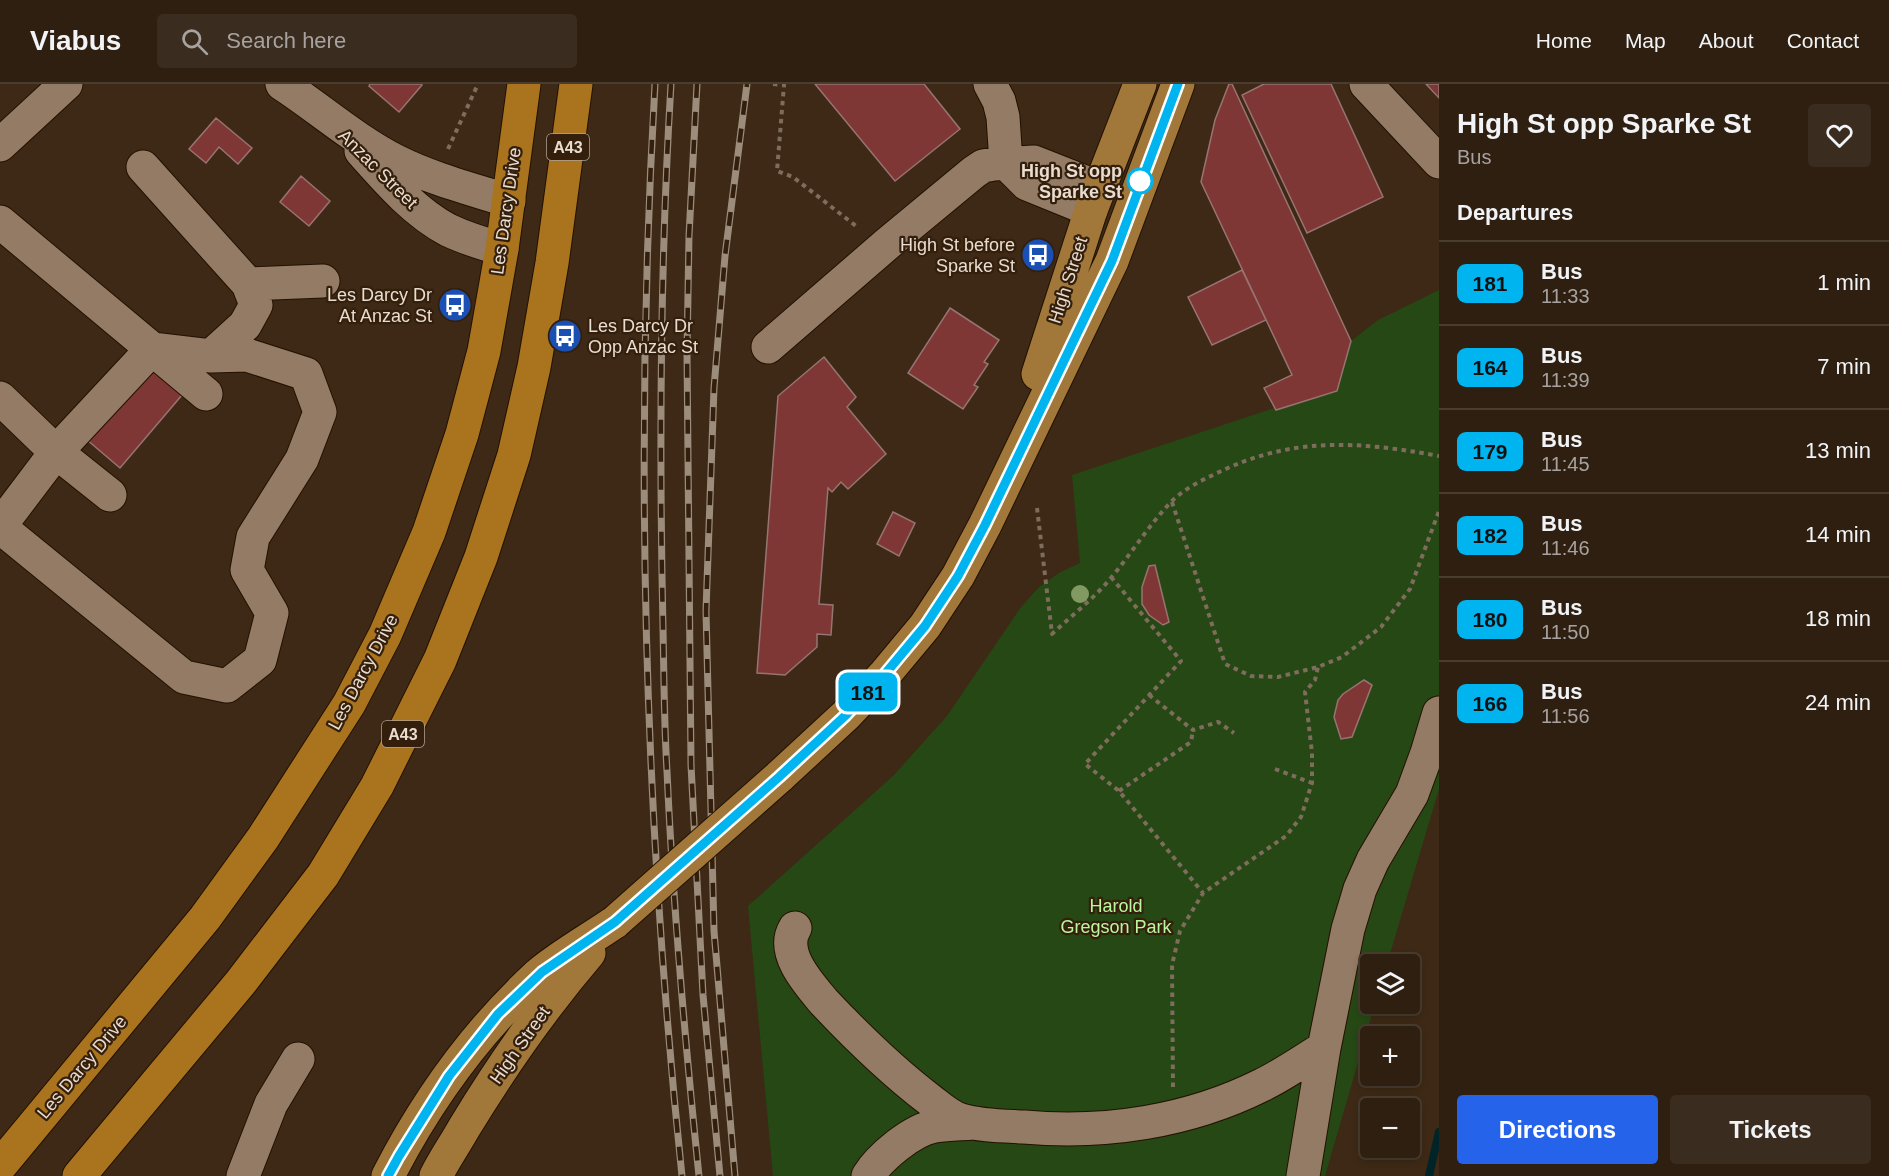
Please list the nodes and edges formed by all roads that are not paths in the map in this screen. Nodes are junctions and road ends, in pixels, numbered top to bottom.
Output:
1 (66, 84) edge
2 (282, 84) edge
3 (524, 84) edge
4 (576, 84) edge
5 (990, 84) edge
6 (1140, 84) edge
7 (1173, 84) edge
8 (1178, 84) edge
9 (1366, 84) edge
10 (323, 114) junction
11 (0, 145) edge
12 (1439, 162) edge
13 (1006, 163) junction
14 (142, 167) dead end
15 (509, 201) junction
16 (1100, 201) junction
17 (559, 210) junction
18 (0, 222) edge
19 (502, 249) junction
20 (552, 263) junction
21 (323, 281) dead end
22 (248, 284) junction
23 (1074, 338) junction
24 (768, 347) dead end
25 (152, 349) junction
26 (212, 356) junction
27 (206, 394) dead end
28 (0, 398) edge
29 (56, 452) junction
30 (1006, 480) junction
31 (110, 495) dead end
32 (0, 527) edge
33 (1439, 713) edge
34 (615, 922) junction
35 (795, 928) dead end
36 (1324, 1048) junction
37 (298, 1059) dead end
38 (976, 1123) junction
39 (0, 1166) edge
40 (80, 1176) edge
41 (243, 1176) edge
42 (388, 1176) edge
43 (436, 1176) edge
44 (868, 1176) edge
45 (1303, 1176) edge

1 - 11 street
2 - 10 street, Anzac Street
3 - 15 highway, Les Darcy Drive
4 - 17 highway, A43
5 - 13 street
6 - 16 main road, High Street
7 - 16 main road
8 - 23 main road, High Street
9 - 12 street
10 - 15 street, Anzac Street
10 - 19 street, Anzac Street
13 - 16 street
13 - 24 street
14 - 22 street
15 - 17 highway
15 - 19 highway, Les Darcy Drive
16 - 23 main road
16 - 30 main road, High Street
17 - 20 highway, A43
18 - 25 street
19 - 20 highway
19 - 39 highway, Les Darcy Drive
20 - 40 highway, A43
21 - 22 street
22 - 26 street
23 - 30 main road, High Street
25 - 26 street
25 - 27 street
25 - 29 street
26 - 32 street
28 - 29 street
29 - 31 street
29 - 32 street
30 - 34 main road, High Street, bridge
33 - 36 street
34 - 42 main road, High Street
34 - 43 main road, High Street
35 - 38 street
36 - 38 street
36 - 45 street
37 - 41 street
38 - 44 street

